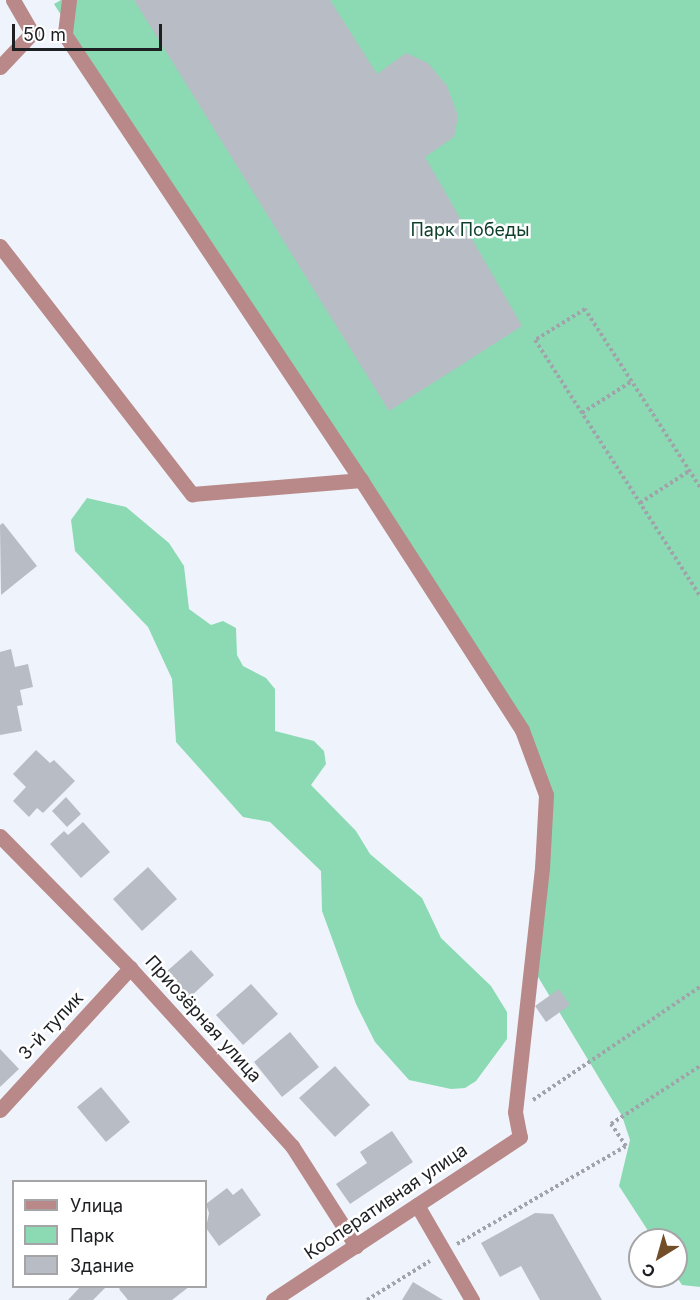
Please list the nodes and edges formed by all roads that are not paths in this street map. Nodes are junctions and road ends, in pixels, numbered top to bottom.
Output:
1 (13, 0) edge
2 (69, 0) edge
3 (0, 66) edge
4 (0, 246) edge
5 (361, 480) junction
6 (0, 836) edge
7 (130, 968) junction
8 (0, 1110) edge
9 (417, 1205) junction
10 (356, 1246) junction
11 (273, 1300) edge
12 (472, 1300) edge

1 - 3 street
2 - 5 street
4 - 5 street
5 - 9 street, Кооперативная улица
6 - 7 street, Приозёрная улица
7 - 8 street, 3-й тупик
7 - 10 street, Приозёрная улица
9 - 10 street, Кооперативная улица
9 - 12 street
10 - 11 street, Кооперативная улица

